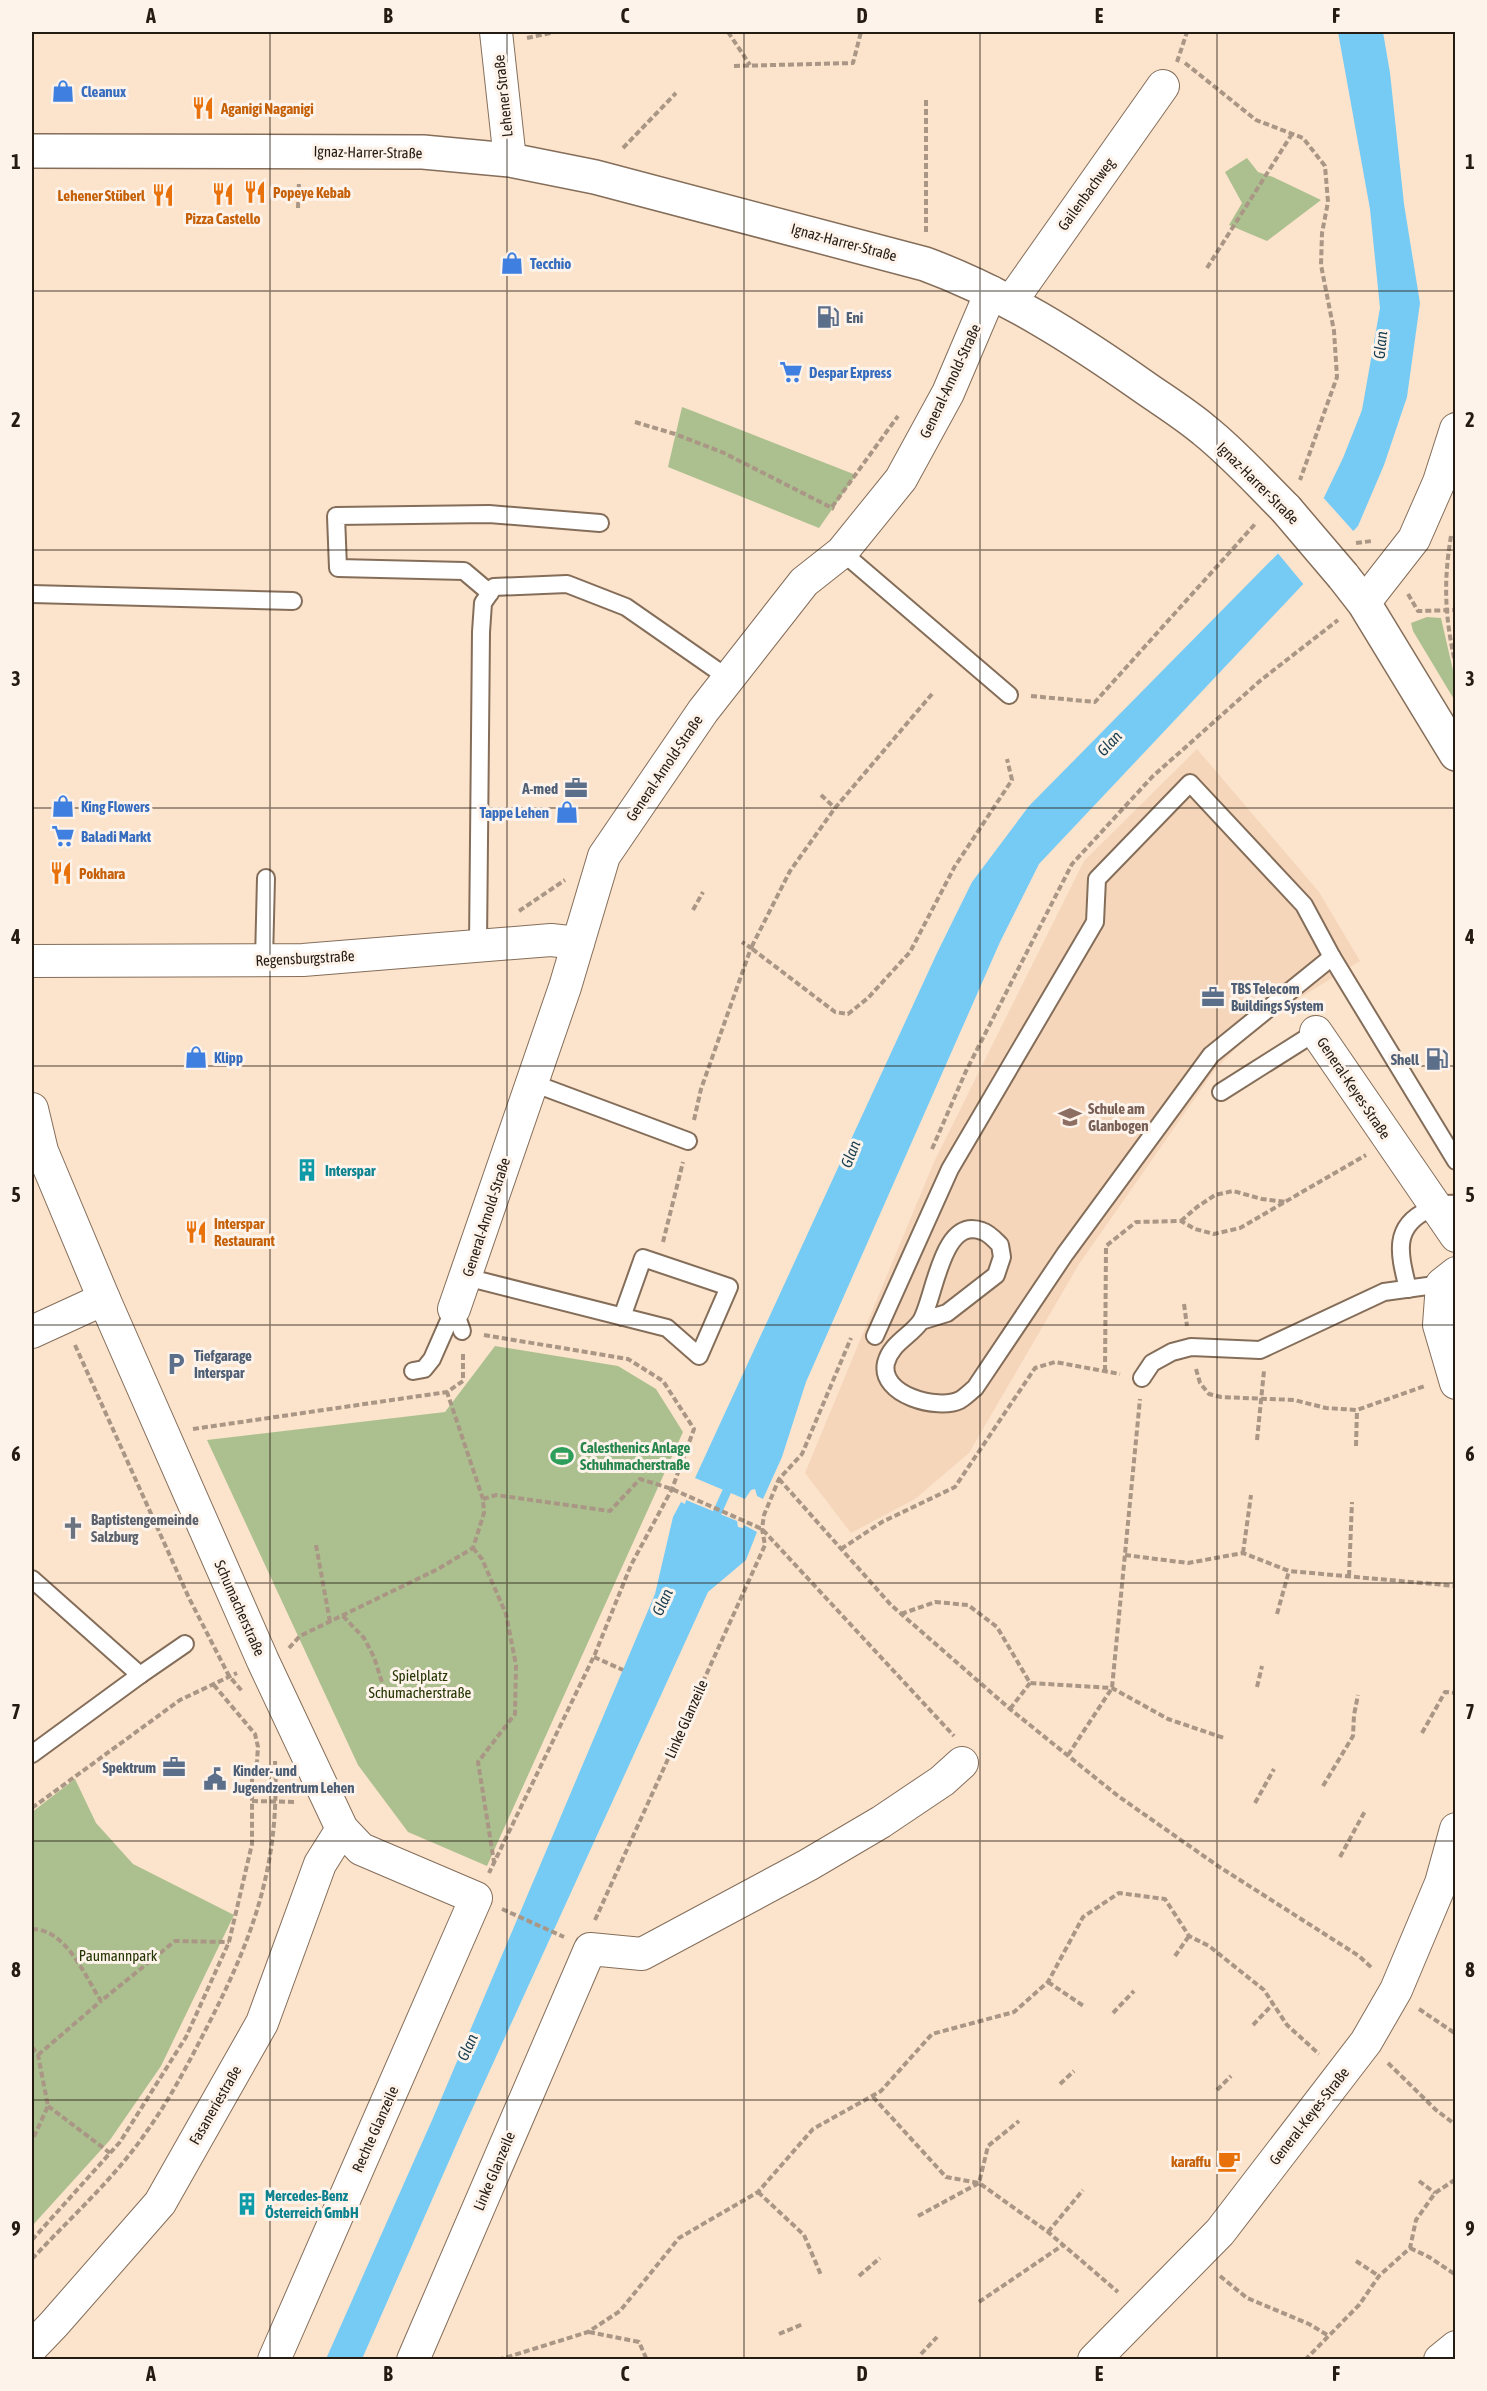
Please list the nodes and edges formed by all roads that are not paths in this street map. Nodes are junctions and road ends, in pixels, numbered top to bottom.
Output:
1 (509, 35) edge
2 (1163, 86) dead end
3 (32, 151) edge
4 (510, 160) junction
5 (1001, 298) junction
6 (1455, 429) edge
7 (600, 523) dead end
8 (850, 541) junction
9 (490, 593) junction
10 (32, 594) edge
11 (293, 601) dead end
12 (1364, 603) junction
13 (728, 678) junction
14 (1009, 695) road end
15 (1455, 754) edge
16 (266, 878) dead end
17 (578, 943) junction
18 (478, 945) junction
19 (1332, 957) junction
20 (264, 960) junction
21 (32, 961) edge
22 (1316, 1032) joint
23 (530, 1082) junction
24 (1221, 1092) dead end
25 (32, 1109) edge
26 (688, 1141) road end
27 (1455, 1161) edge
28 (1445, 1206) edge
29 (1455, 1236) edge
30 (466, 1277) junction
31 (1449, 1279) edge
32 (1408, 1289) junction
33 (104, 1299) junction
34 (622, 1317) junction
35 (458, 1320) joint
36 (921, 1321) junction
37 (32, 1332) edge
38 (875, 1336) dead end
39 (413, 1371) dead end
40 (1142, 1378) road end
41 (1455, 1381) edge
42 (32, 1579) edge
43 (185, 1644) dead end
44 (140, 1675) junction
45 (32, 1754) edge
46 (962, 1762) road end
47 (342, 1829) junction
48 (1455, 1829) edge
49 (489, 1904) joint
50 (32, 2347) edge
51 (1455, 2347) edge
52 (274, 2360) edge
53 (413, 2360) edge
54 (1094, 2360) edge
55 (1440, 2360) edge

1 - 4 street, Lehener Straße
2 - 5 street, Gailenbachweg
3 - 4 main road, Ignaz-Harrer-Straße
4 - 5 main road, Ignaz-Harrer-Straße
5 - 8 street, General-Arnold-Straße
5 - 12 main road, Ignaz-Harrer-Straße, bridge
6 - 12 street
7 - 9 lane
8 - 13 street, General-Arnold-Straße
8 - 14 lane
9 - 13 lane
9 - 18 lane
10 - 11 lane
12 - 15 main road, Ignaz-Harrer-Straße
13 - 17 street, General-Arnold-Straße
16 - 20 lane
17 - 18 street, Regensburgstraße
17 - 23 street, General-Arnold-Straße
18 - 20 street, Regensburgstraße
19 - 27 lane
19 - 36 lane
19 - 38 lane
20 - 21 street, Regensburgstraße
22 - 24 lane, General-Keyes-Straße
22 - 28 street, General-Keyes-Straße
23 - 26 lane
23 - 30 street, General-Arnold-Straße
25 - 33 street, Schumacherstraße
28 - 29 street, General-Keyes-Straße
28 - 32 lane
30 - 34 lane
30 - 35 street, General-Arnold-Straße
31 - 32 lane
31 - 41 street
32 - 40 lane
33 - 37 street
33 - 47 street, Schumacherstraße
34 - 34 lane
35 - 39 lane
36 - 36 lane
42 - 44 lane
43 - 44 lane
44 - 45 lane
46 - 53 street, Linke Glanzeile
47 - 49 street, Schumacherstraße
47 - 50 street, Fasaneriestraße
48 - 54 street, General-Keyes-Straße
49 - 52 street, Rechte Glanzeile
51 - 55 street

